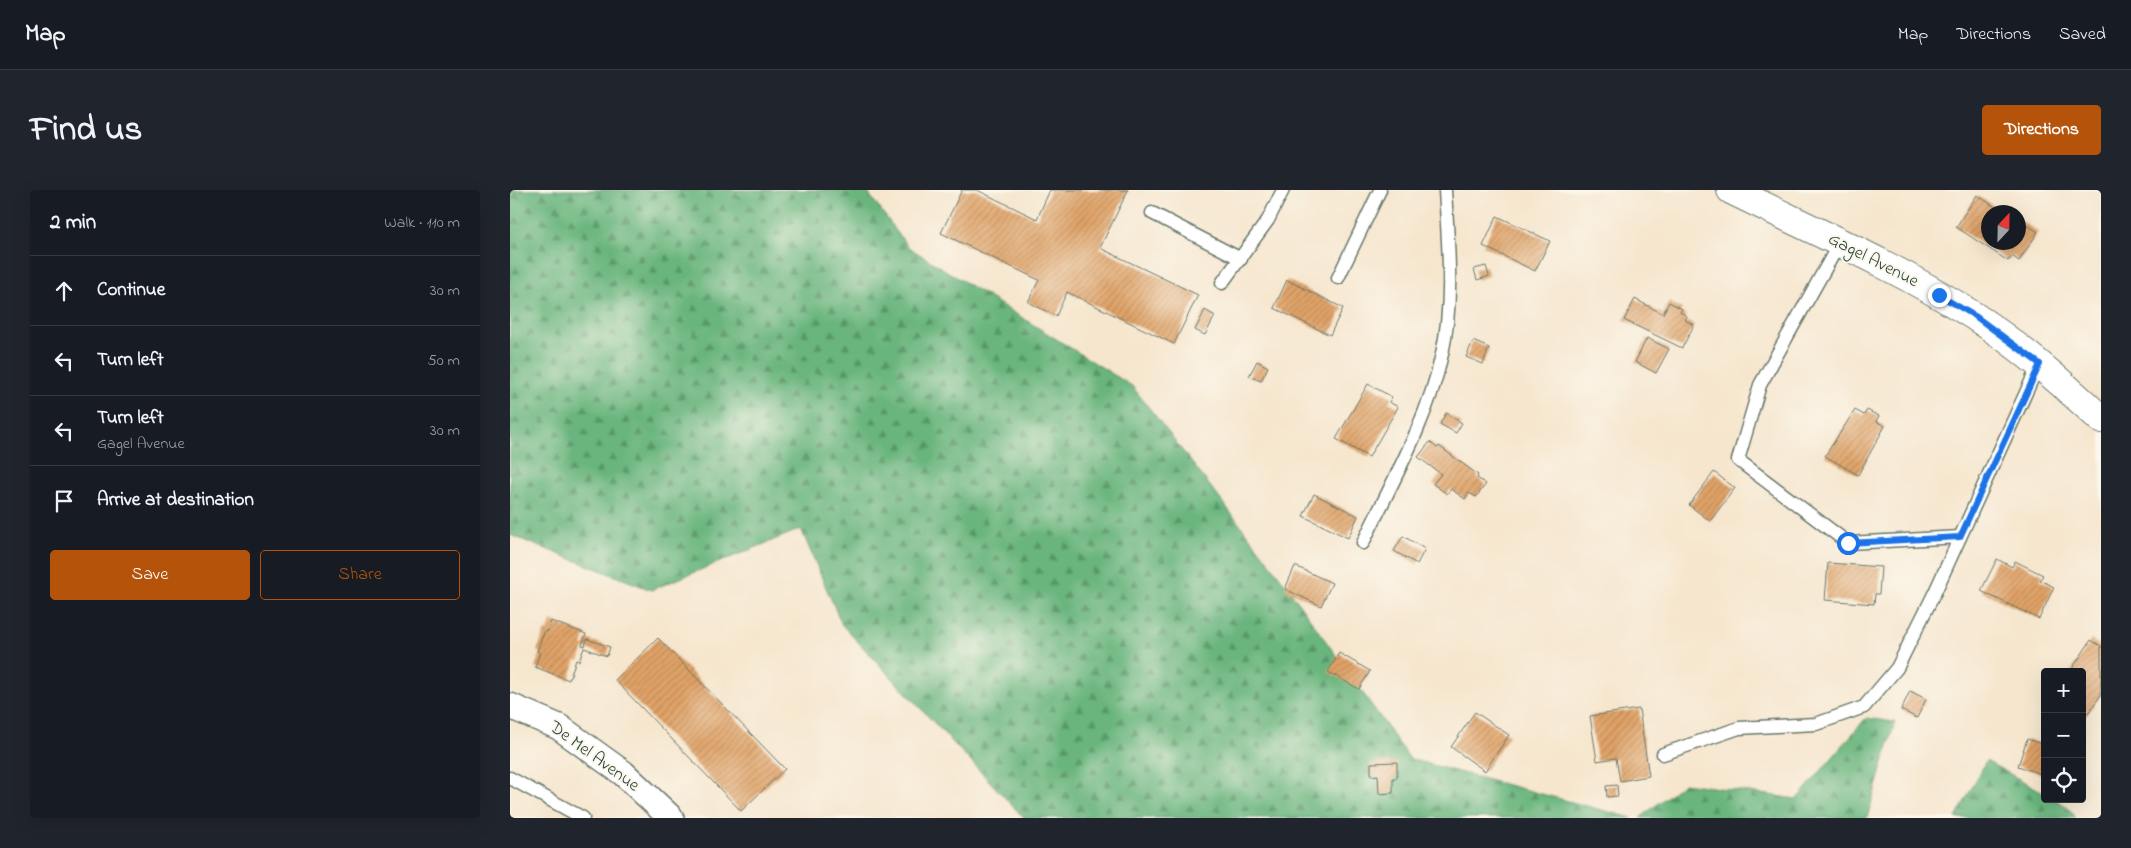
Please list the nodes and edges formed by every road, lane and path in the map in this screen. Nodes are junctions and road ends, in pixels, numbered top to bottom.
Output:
1 (1283, 190) edge
2 (1380, 190) edge
3 (1445, 190) edge
4 (1731, 190) edge
5 (1152, 213) dead end
6 (1839, 244) junction
7 (1242, 259) junction
8 (1338, 278) dead end
9 (1222, 283) dead end
10 (2040, 364) junction
11 (2101, 419) edge
12 (1960, 537) junction
13 (1363, 543) dead end
14 (510, 706) edge
15 (1663, 754) dead end
16 (510, 778) edge
17 (582, 818) edge
18 (671, 818) edge

1 - 7 lane
2 - 8 lane
3 - 13 lane
4 - 6 street, Gagel Avenue
5 - 7 lane
6 - 10 street, Gagel Avenue
6 - 12 lane
7 - 9 lane
10 - 11 street, Gagel Avenue
10 - 12 lane
12 - 15 lane
14 - 18 street, De Mel Avenue
16 - 17 lane

